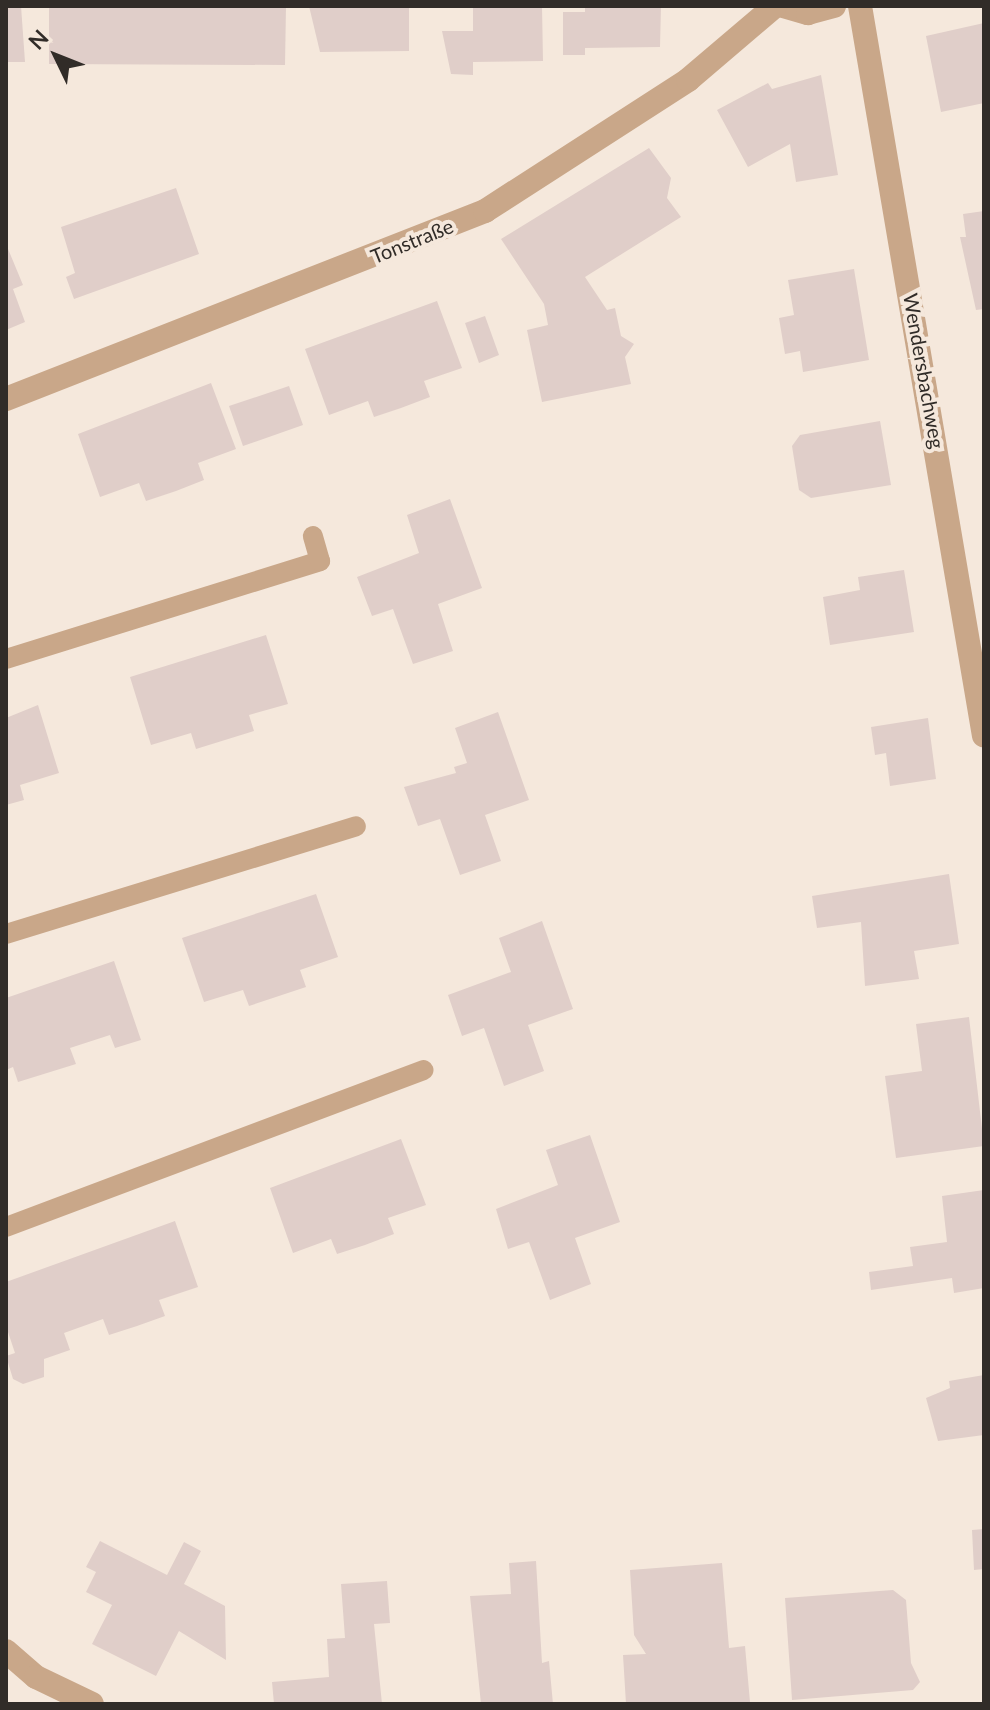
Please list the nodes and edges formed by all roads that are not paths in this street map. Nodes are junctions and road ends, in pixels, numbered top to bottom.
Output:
1 (775, 6) edge
2 (783, 6) edge
3 (834, 6) edge
4 (860, 6) edge
5 (6, 399) edge
6 (313, 536) dead end
7 (6, 659) edge
8 (984, 736) edge
9 (356, 826) dead end
10 (6, 934) edge
11 (423, 1070) dead end
12 (6, 1227) edge
13 (6, 1651) edge
14 (92, 1704) edge

1 - 5 street, Tonstraße
2 - 3 street
4 - 8 street, Wendersbachweg
6 - 7 lane
9 - 10 lane
11 - 12 lane
13 - 14 street

